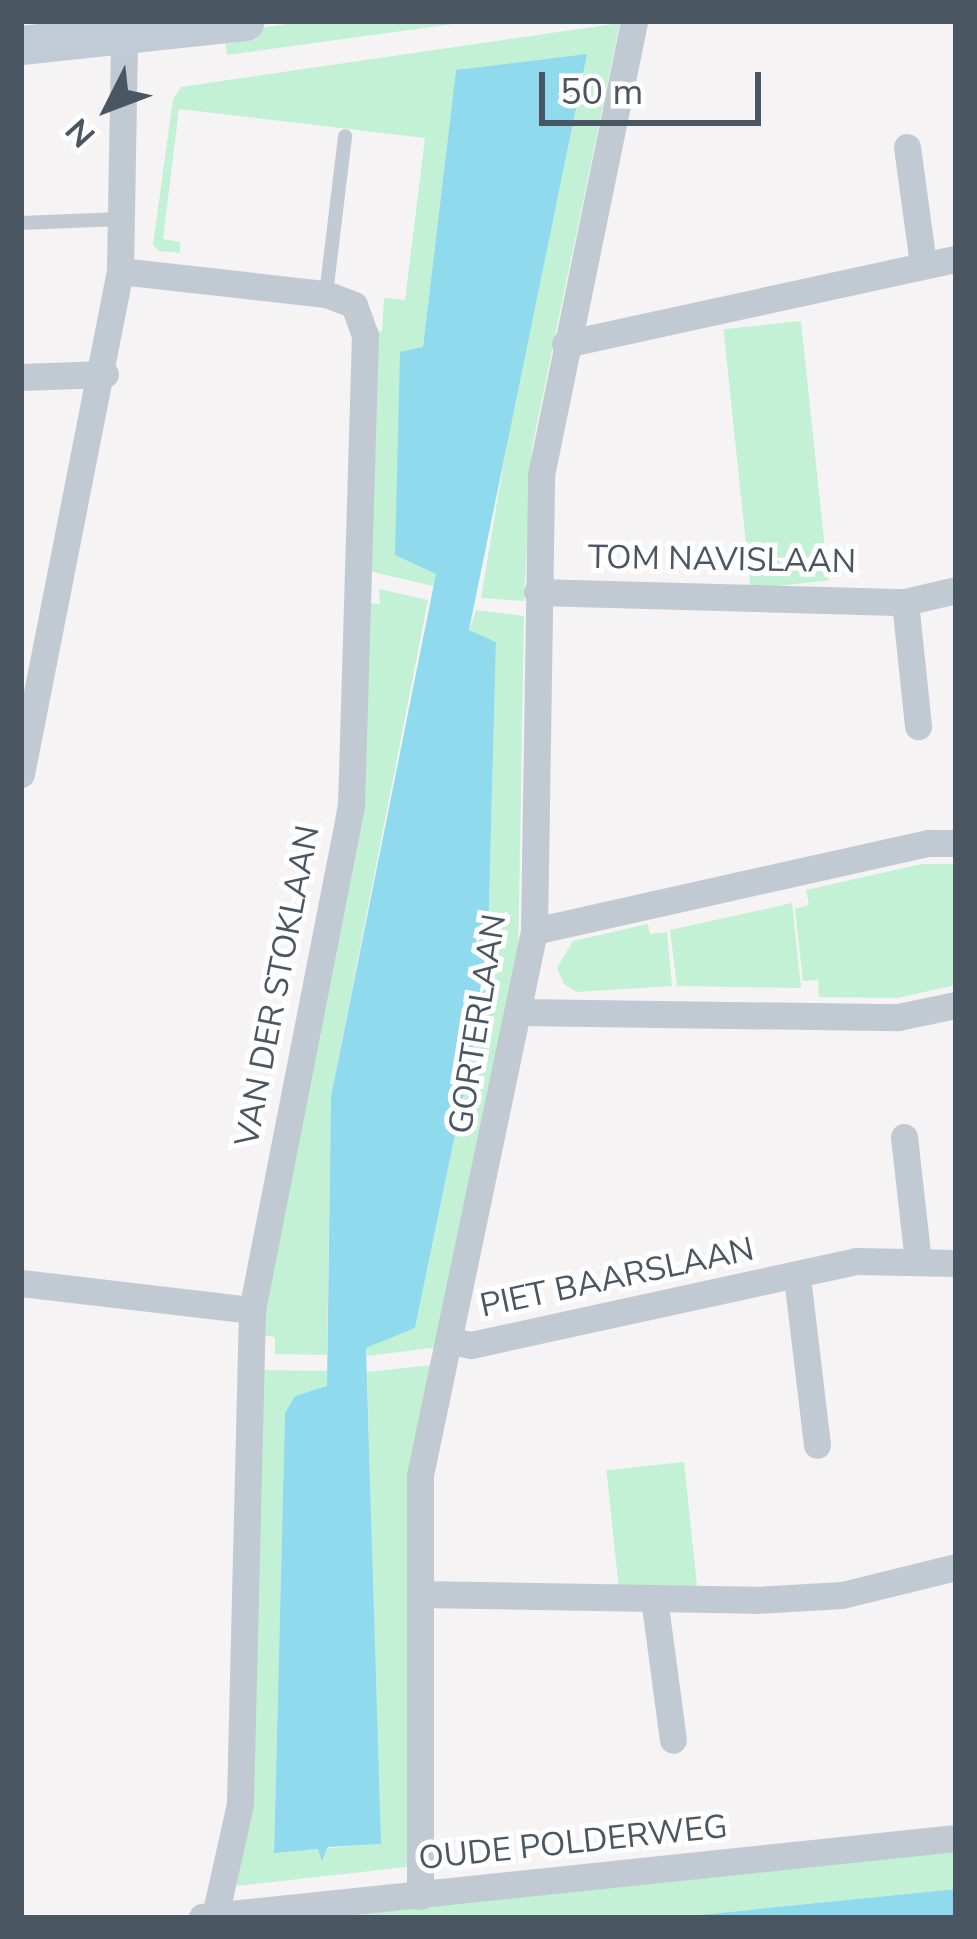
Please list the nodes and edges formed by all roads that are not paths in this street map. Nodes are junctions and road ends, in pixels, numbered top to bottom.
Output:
1 (245, 21) edge
2 (634, 21) edge
3 (124, 26) edge
4 (21, 44) edge
5 (345, 136) dead end
6 (907, 147) dead end
7 (121, 218) junction
8 (21, 223) edge
9 (956, 259) edge
10 (923, 265) junction
11 (120, 272) junction
12 (326, 294) junction
13 (565, 344) junction
14 (105, 374) junction
15 (21, 376) edge
16 (956, 590) edge
17 (537, 592) junction
18 (905, 602) junction
19 (51, 638) junction
20 (21, 639) edge
21 (918, 726) dead end
22 (21, 774) edge
23 (956, 843) edge
24 (534, 931) junction
25 (956, 1005) edge
26 (521, 1012) junction
27 (904, 1137) dead end
28 (918, 1262) junction
29 (956, 1263) edge
30 (797, 1277) junction
31 (21, 1283) edge
32 (252, 1310) junction
33 (452, 1341) junction
34 (817, 1445) dead end
35 (956, 1567) edge
36 (421, 1594) junction
37 (654, 1598) junction
38 (673, 1740) dead end
39 (956, 1838) edge
40 (420, 1896) junction
41 (206, 1917) edge

1 - 3 street
2 - 13 street, GORTERLAAN
3 - 4 street
3 - 7 street
5 - 12 lane
6 - 10 street
7 - 8 lane
7 - 11 street
9 - 10 street
10 - 13 street
11 - 12 street
11 - 14 street
12 - 32 street, VAN DER STOKLAAN
13 - 17 street, GORTERLAAN
14 - 15 street
14 - 19 street
16 - 18 street, TOM NAVISLAAN
17 - 18 street, TOM NAVISLAAN
17 - 24 street, GORTERLAAN
18 - 21 street
19 - 20 street
19 - 22 street
23 - 24 street
24 - 26 street, GORTERLAAN
25 - 26 street
26 - 33 street, GORTERLAAN
27 - 28 street
28 - 29 street, PIET BAARSLAAN
28 - 30 street, PIET BAARSLAAN
30 - 33 street, PIET BAARSLAAN
30 - 34 street, PIET BAARSLAAN
31 - 32 street
32 - 41 street, VAN DER STOKLAAN
33 - 36 street, GORTERLAAN
35 - 37 street
36 - 37 street
36 - 40 street, GORTERLAAN
37 - 38 street
39 - 40 street, OUDE POLDERWEG
40 - 41 street, OUDE POLDERWEG

